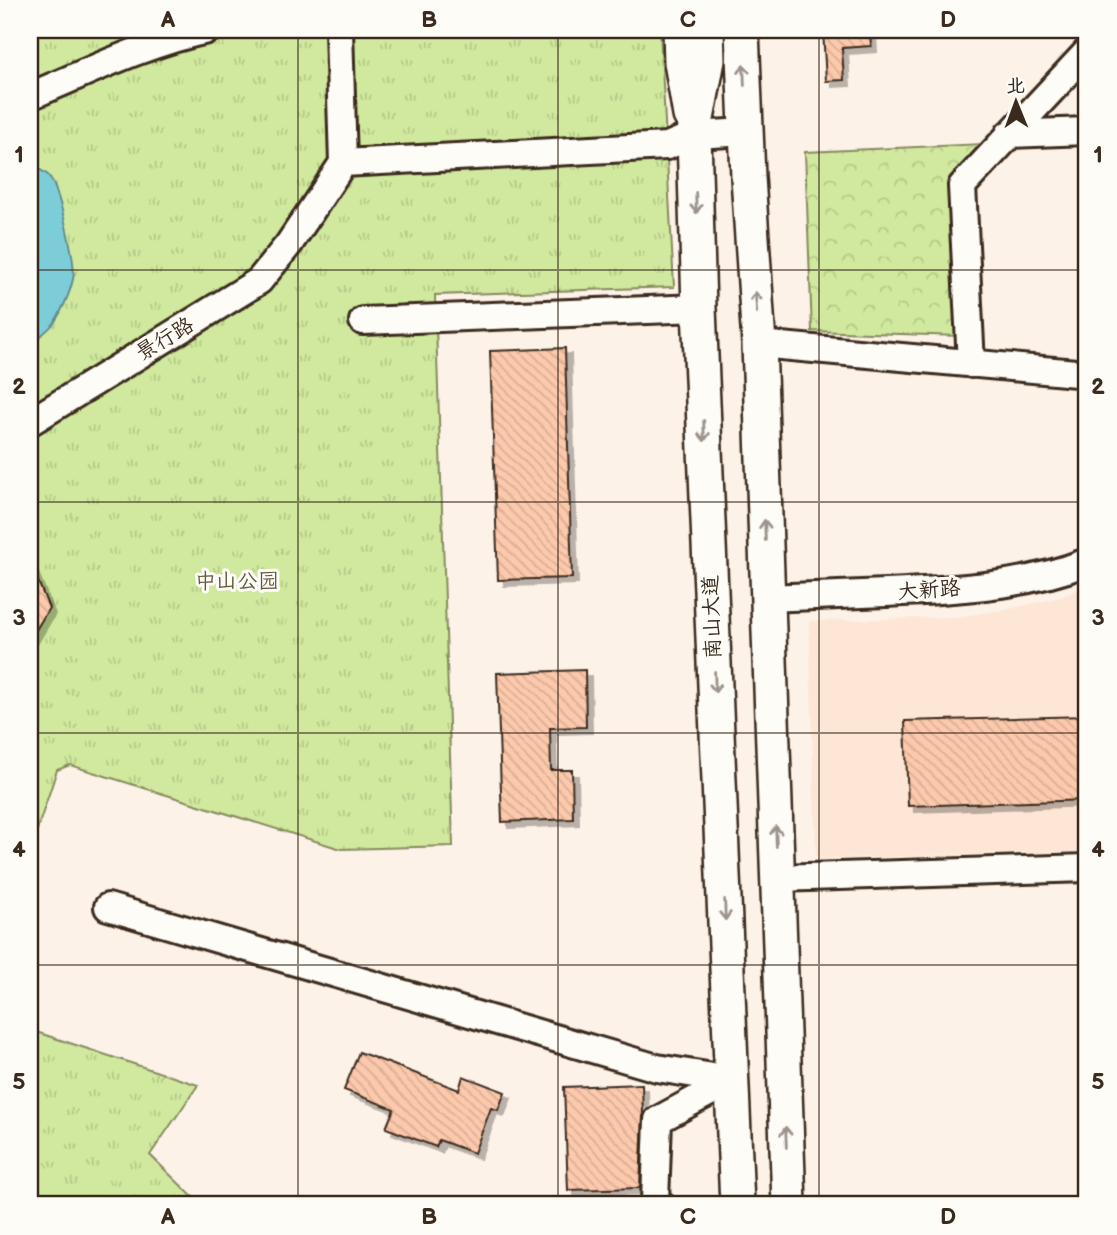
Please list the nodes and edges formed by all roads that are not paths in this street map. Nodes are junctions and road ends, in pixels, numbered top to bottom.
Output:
1 (207, 30) edge
2 (339, 30) edge
3 (680, 30) edge
4 (707, 30) edge
5 (742, 30) edge
6 (1087, 52) edge
7 (30, 96) edge
8 (1087, 131) edge
9 (747, 132) junction
10 (1009, 134) junction
11 (694, 135) junction
12 (343, 163) junction
13 (699, 308) junction
14 (363, 321) dead end
15 (759, 344) junction
16 (971, 364) junction
17 (1087, 374) edge
18 (30, 422) edge
19 (1087, 562) edge
20 (768, 598) junction
21 (1087, 868) edge
22 (777, 878) junction
23 (108, 907) dead end
24 (732, 1080) junction
25 (661, 1205) edge
26 (737, 1205) edge
27 (789, 1205) edge

1 - 7 street
2 - 12 street
3 - 11 main road
4 - 11 main road, 南山大道
9 -> 5 main road
6 - 10 street
8 - 10 street
9 - 11 street
15 -> 9 main road
10 - 16 street
11 - 12 street
11 -> 13 main road, 南山大道
12 - 18 street, 景行路
13 - 14 street
13 -> 24 main road, 南山大道
15 - 16 street
20 -> 15 main road
16 - 17 street
19 - 20 street, 大新路
22 -> 20 main road
21 - 22 street
27 -> 22 main road
23 - 24 street
24 - 25 street
24 - 26 main road, 南山大道

